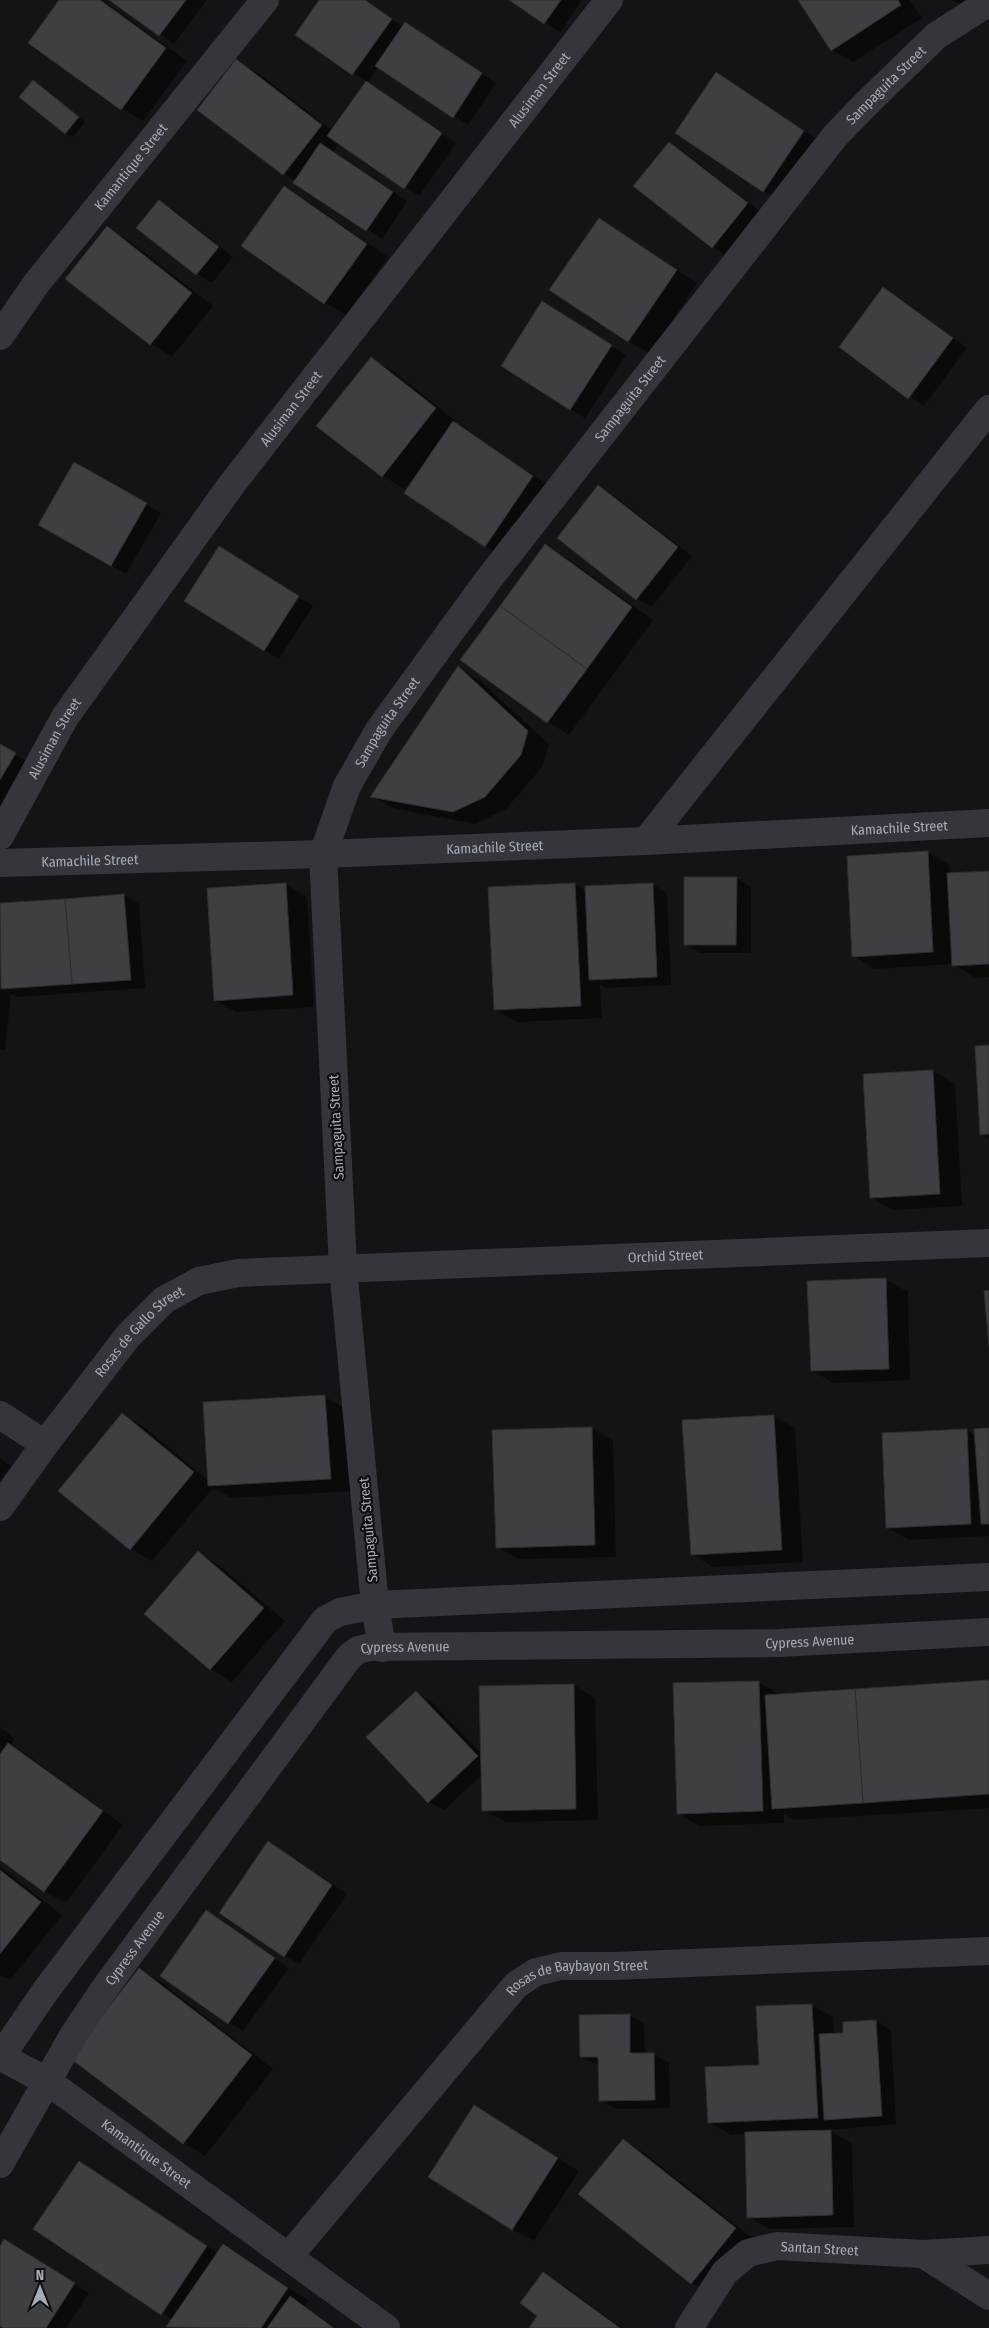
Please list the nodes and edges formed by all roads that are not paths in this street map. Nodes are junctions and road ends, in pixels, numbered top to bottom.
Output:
1 (609, 0) edge
2 (263, 1) edge
3 (989, 2) edge
4 (0, 336) edge
5 (989, 409) edge
6 (989, 823) edge
7 (0, 836) edge
8 (646, 842) junction
9 (323, 854) junction
10 (0, 862) edge
11 (989, 1243) edge
12 (343, 1268) junction
13 (0, 1415) edge
14 (45, 1444) junction
15 (0, 1507) edge
16 (989, 1577) edge
17 (376, 1605) junction
18 (989, 1632) edge
19 (382, 1648) junction
20 (989, 1950) edge
21 (0, 2057) edge
22 (47, 2082) junction
23 (0, 2164) edge
24 (989, 2250) edge
25 (923, 2254) junction
26 (290, 2256) junction
27 (989, 2296) edge
28 (386, 2328) edge
29 (689, 2328) edge

1 - 7 street, Alusiman Street
2 - 4 street, Kamantique Street
3 - 9 street, Sampaguita Street
5 - 8 street
6 - 8 street, Kamachile Street
8 - 9 street, Kamachile Street
9 - 10 street, Kamachile Street
9 - 12 street, Sampaguita Street
11 - 12 street, Orchid Street
12 - 14 street, Rosas de Gallo Street
12 - 17 street, Sampaguita Street
13 - 14 street
14 - 15 street, Rosas de Gallo Street
16 - 17 street
17 - 19 street, Sampaguita Street
17 - 21 street
18 - 19 street, Cypress Avenue
19 - 22 street, Cypress Avenue
20 - 26 street, Rosas de Baybayon Street
21 - 22 street, Kamantique Street
22 - 23 street, Cypress Avenue
22 - 26 street, Kamantique Street
24 - 25 street, Santan Street
25 - 27 street
25 - 29 street, Santan Street
26 - 28 street, Kamantique Street

